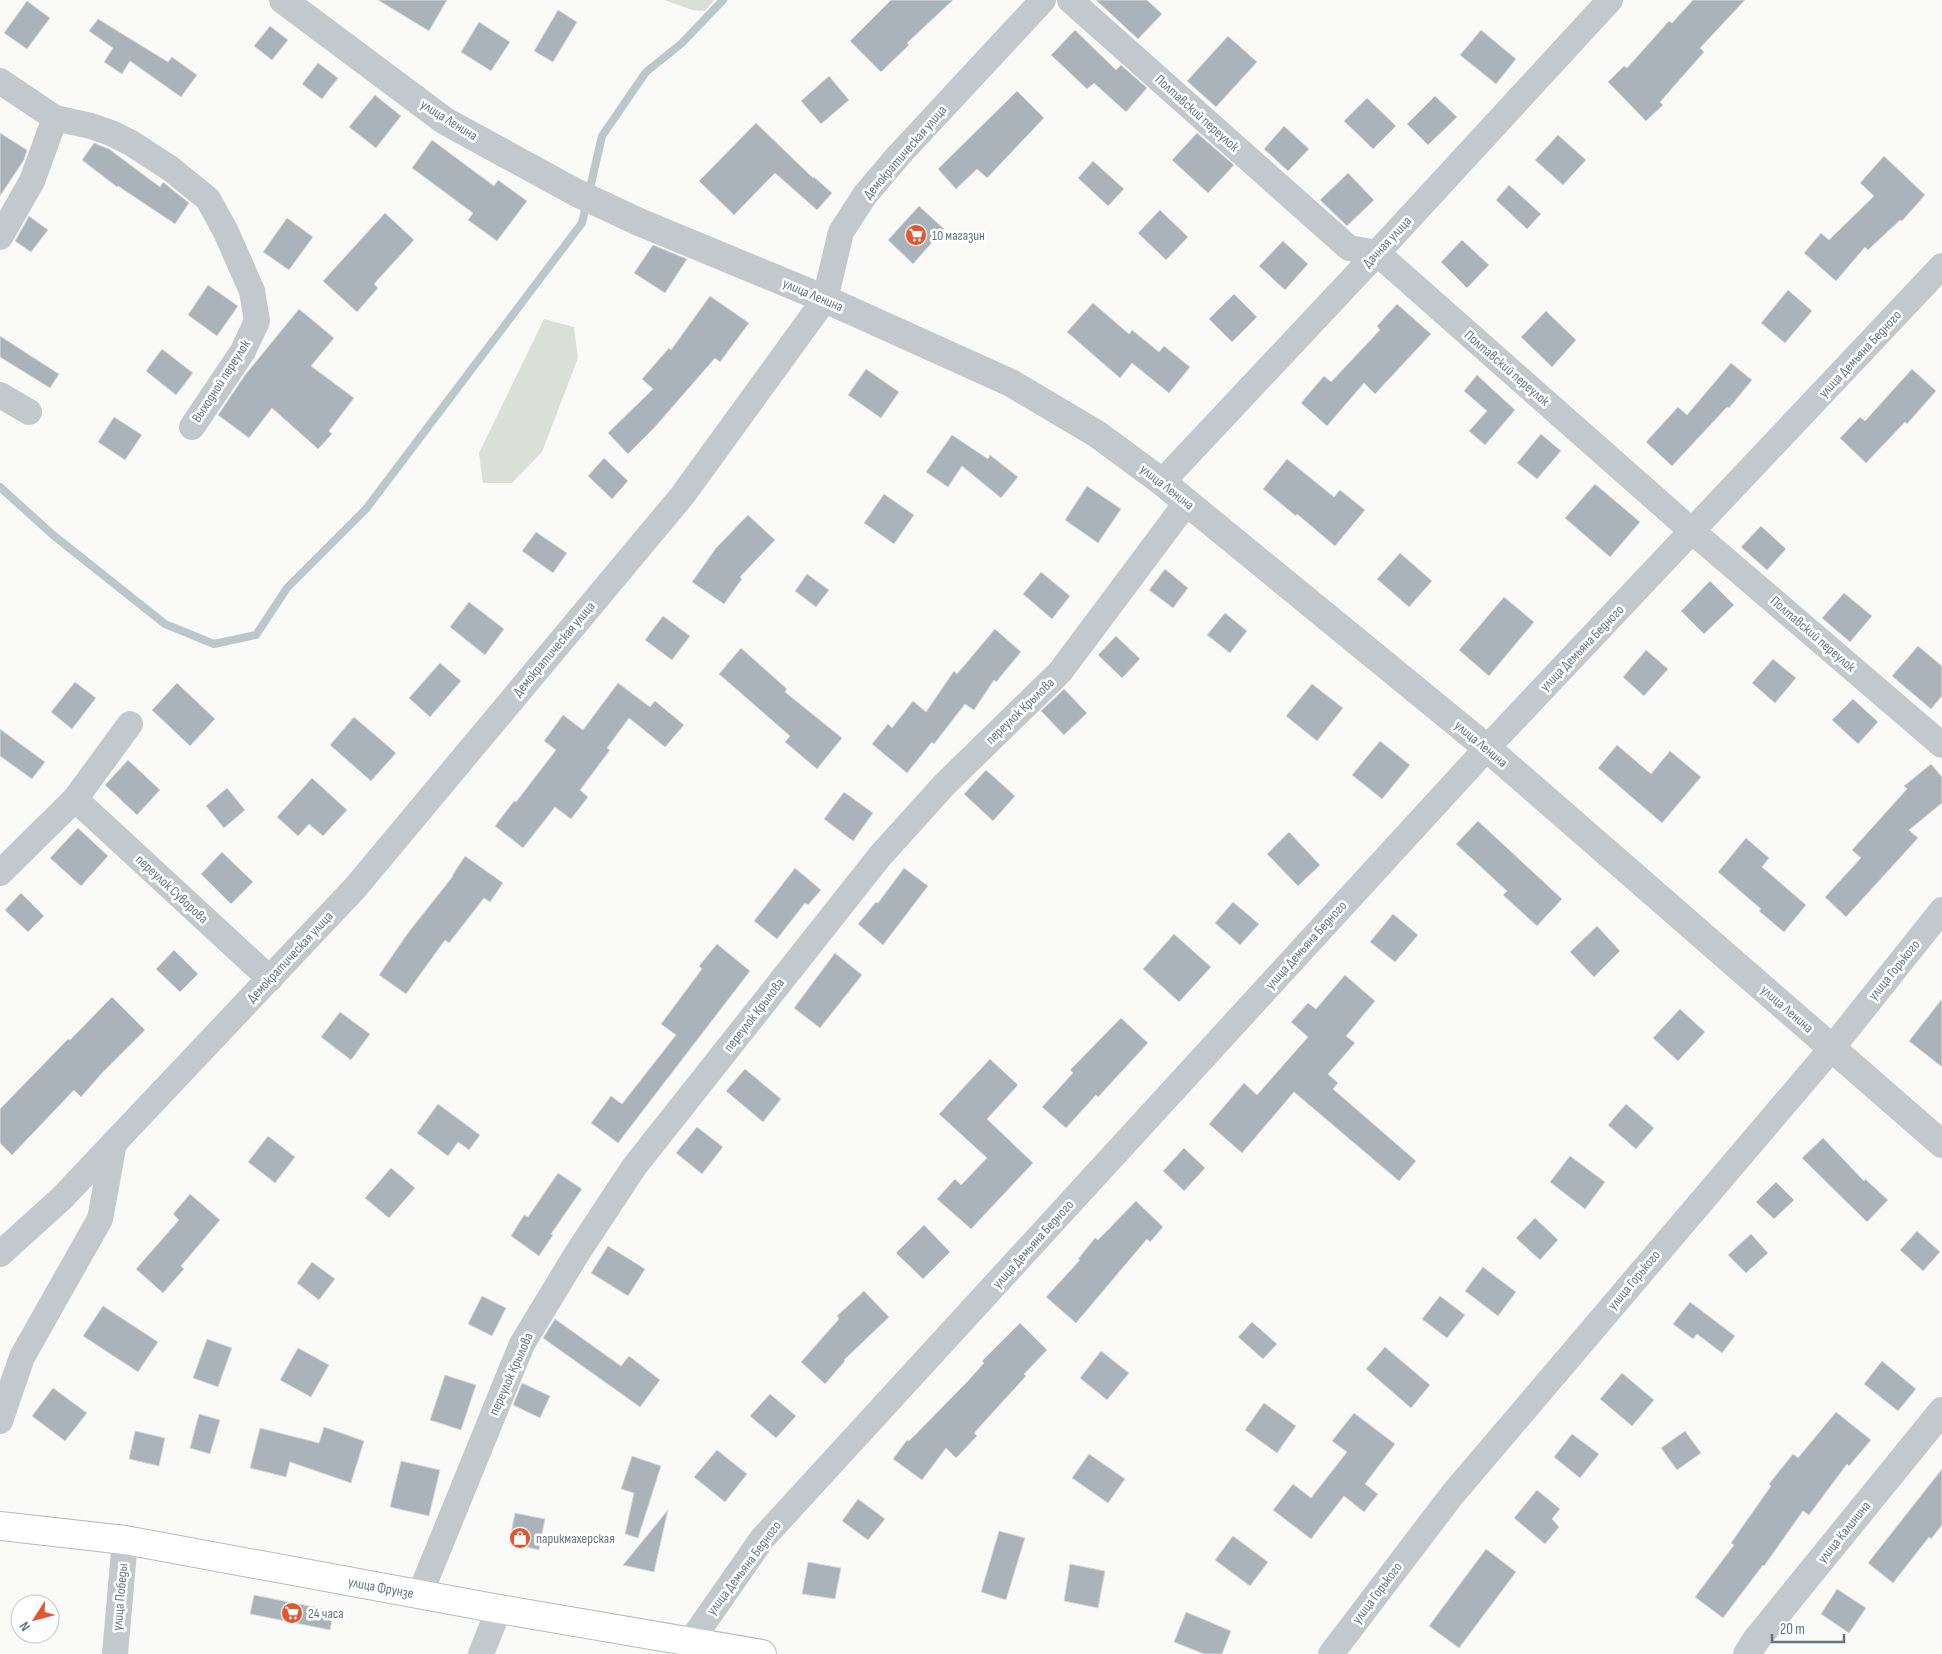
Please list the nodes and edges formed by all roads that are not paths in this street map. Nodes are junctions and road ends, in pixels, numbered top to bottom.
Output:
1 (282, 0) edge
2 (1043, 0) edge
3 (1070, 0) edge
4 (1610, 0) edge
5 (0, 81) edge
6 (55, 118) junction
7 (0, 237) edge
8 (1377, 253) junction
9 (1942, 266) edge
10 (826, 299) junction
11 (0, 395) edge
12 (29, 412) dead end
13 (192, 427) dead end
14 (1162, 482) junction
15 (1187, 502) junction
16 (1693, 532) junction
17 (130, 724) dead end
18 (1942, 745) edge
19 (1487, 748) junction
20 (75, 799) junction
21 (0, 873) edge
22 (1942, 910) edge
23 (270, 979) junction
24 (1832, 1048) junction
25 (114, 1143) junction
26 (1942, 1144) edge
27 (0, 1254) edge
28 (1942, 1411) edge
29 (0, 1421) edge
30 (0, 1526) edge
31 (125, 1540) junction
32 (420, 1594) junction
33 (499, 1609) junction
34 (705, 1646) edge
35 (115, 1654) edge
36 (481, 1654) edge
37 (762, 1654) edge
38 (1331, 1654) edge
39 (1747, 1654) edge

1 - 10 street, улица Ленина
2 - 10 street, Демократическая улица
3 - 8 street, Полтавский переулок
4 - 8 street, Дачная улица
5 - 6 street, Выходной переулок
6 - 7 street
6 - 13 street, Выходной переулок
8 - 14 street, Дачная улица
8 - 16 street, Полтавский переулок
9 - 16 street, улица Демьяна Бедного
10 - 14 street, улица Ленина
10 - 23 street, Демократическая улица
11 - 12 street
14 - 15 street, улица Ленина
15 - 19 street, улица Ленина
15 - 32 street, переулок Крылова
16 - 18 street, Полтавский переулок
16 - 19 street, улица Демьяна Бедного
17 - 20 street
19 - 24 street, улица Ленина
19 - 34 street, улица Демьяна Бедного
20 - 21 street
20 - 23 street, переулок Суворова
22 - 24 street, улица Горького
23 - 25 street, Демократическая улица
24 - 26 street, улица Ленина
24 - 38 street, улица Горького
25 - 27 street, Демократическая улица
25 - 29 street
28 - 39 street, улица Калинина
30 - 31 main road, улица Фрунзе
31 - 32 main road, улица Фрунзе
31 - 35 street, улица Победы
32 - 33 main road, улица Фрунзе
33 - 34 main road, улица Фрунзе
33 - 36 street
34 - 37 main road, улица Фрунзе

